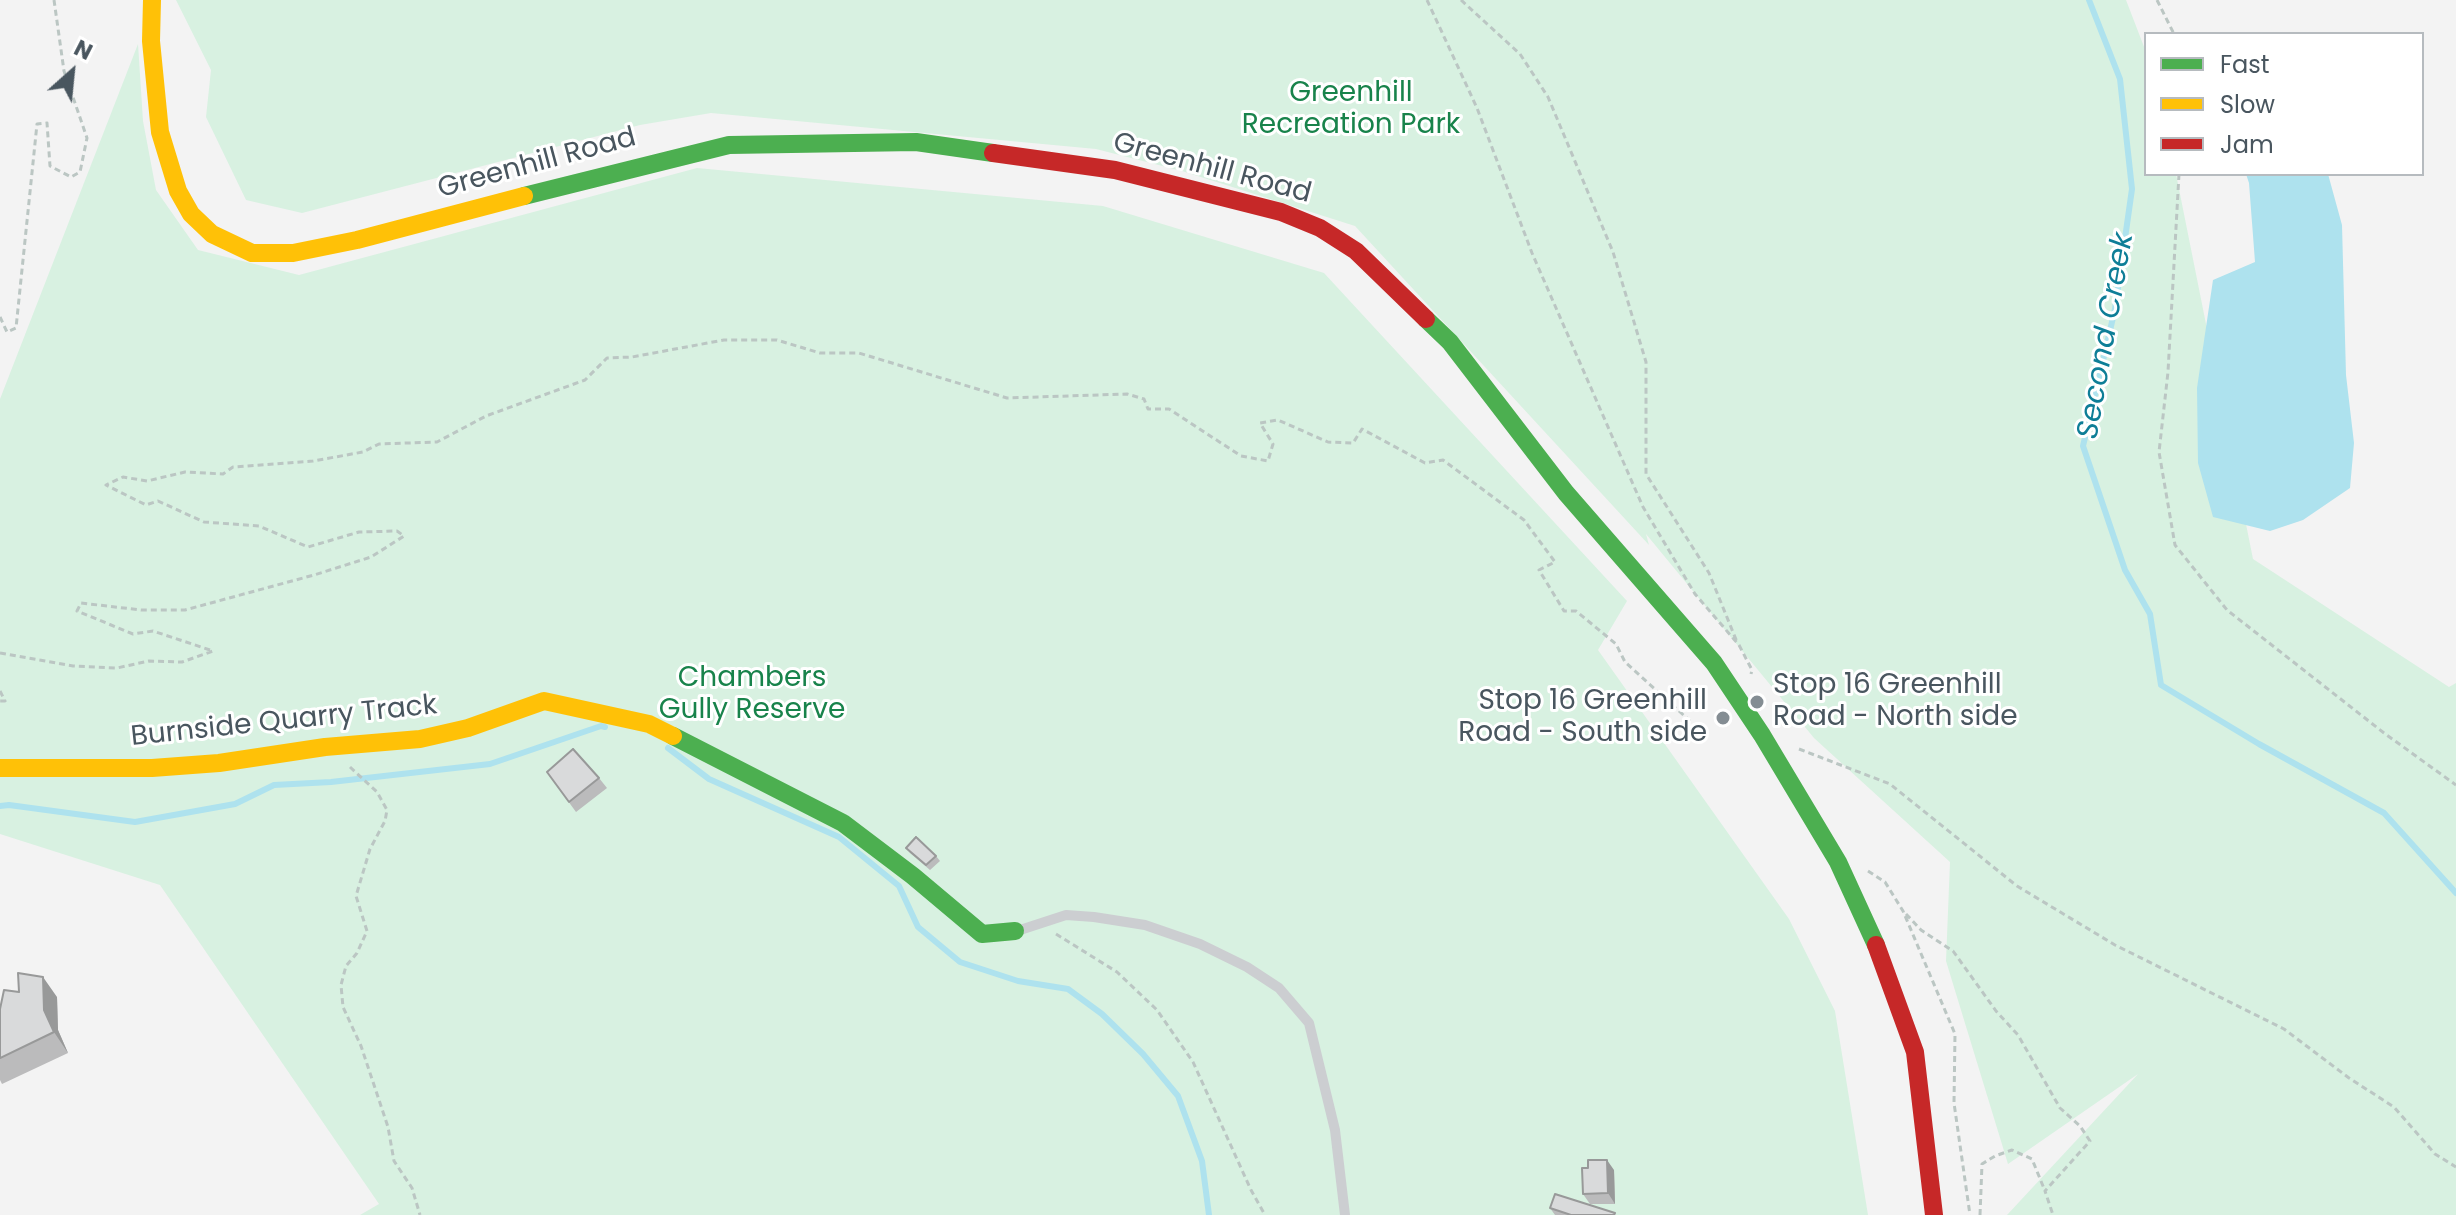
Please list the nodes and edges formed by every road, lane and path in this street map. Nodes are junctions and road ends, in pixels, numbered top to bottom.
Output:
1 (54, 0) edge
2 (152, 0) edge
3 (1427, 0) edge
4 (1461, 0) edge
5 (2157, 0) edge
6 (2174, 32) edge
7 (2179, 176) edge
8 (0, 317) edge
9 (1739, 645) junction
10 (0, 653) edge
11 (0, 691) edge
12 (0, 701) edge
13 (1744, 705) junction
14 (1690, 721) dead end
15 (1790, 746) dead end
16 (325, 747) junction
17 (0, 768) edge
18 (2456, 785) edge
19 (1903, 911) dead end
20 (1015, 931) junction
21 (2456, 1167) edge
22 (2045, 1191) junction
23 (420, 1215) edge
24 (1265, 1215) edge
25 (1345, 1215) edge
26 (1934, 1215) edge
27 (1980, 1215) edge
28 (2053, 1215) edge

1 - 8 path
2 - 13 main road, Greenhill Road
3 - 9 path
4 - 9 path
5 - 6 path
7 - 18 path
9 - 13 path
10 - 14 path
11 - 12 path
13 - 26 main road, Greenhill Road
15 - 21 path
16 - 17 main road, Burnside Quarry Track
16 - 20 main road, Burnside Quarry Track
16 - 23 path
19 - 22 path
20 - 24 path
20 - 25 lane
22 - 27 path
22 - 28 path

